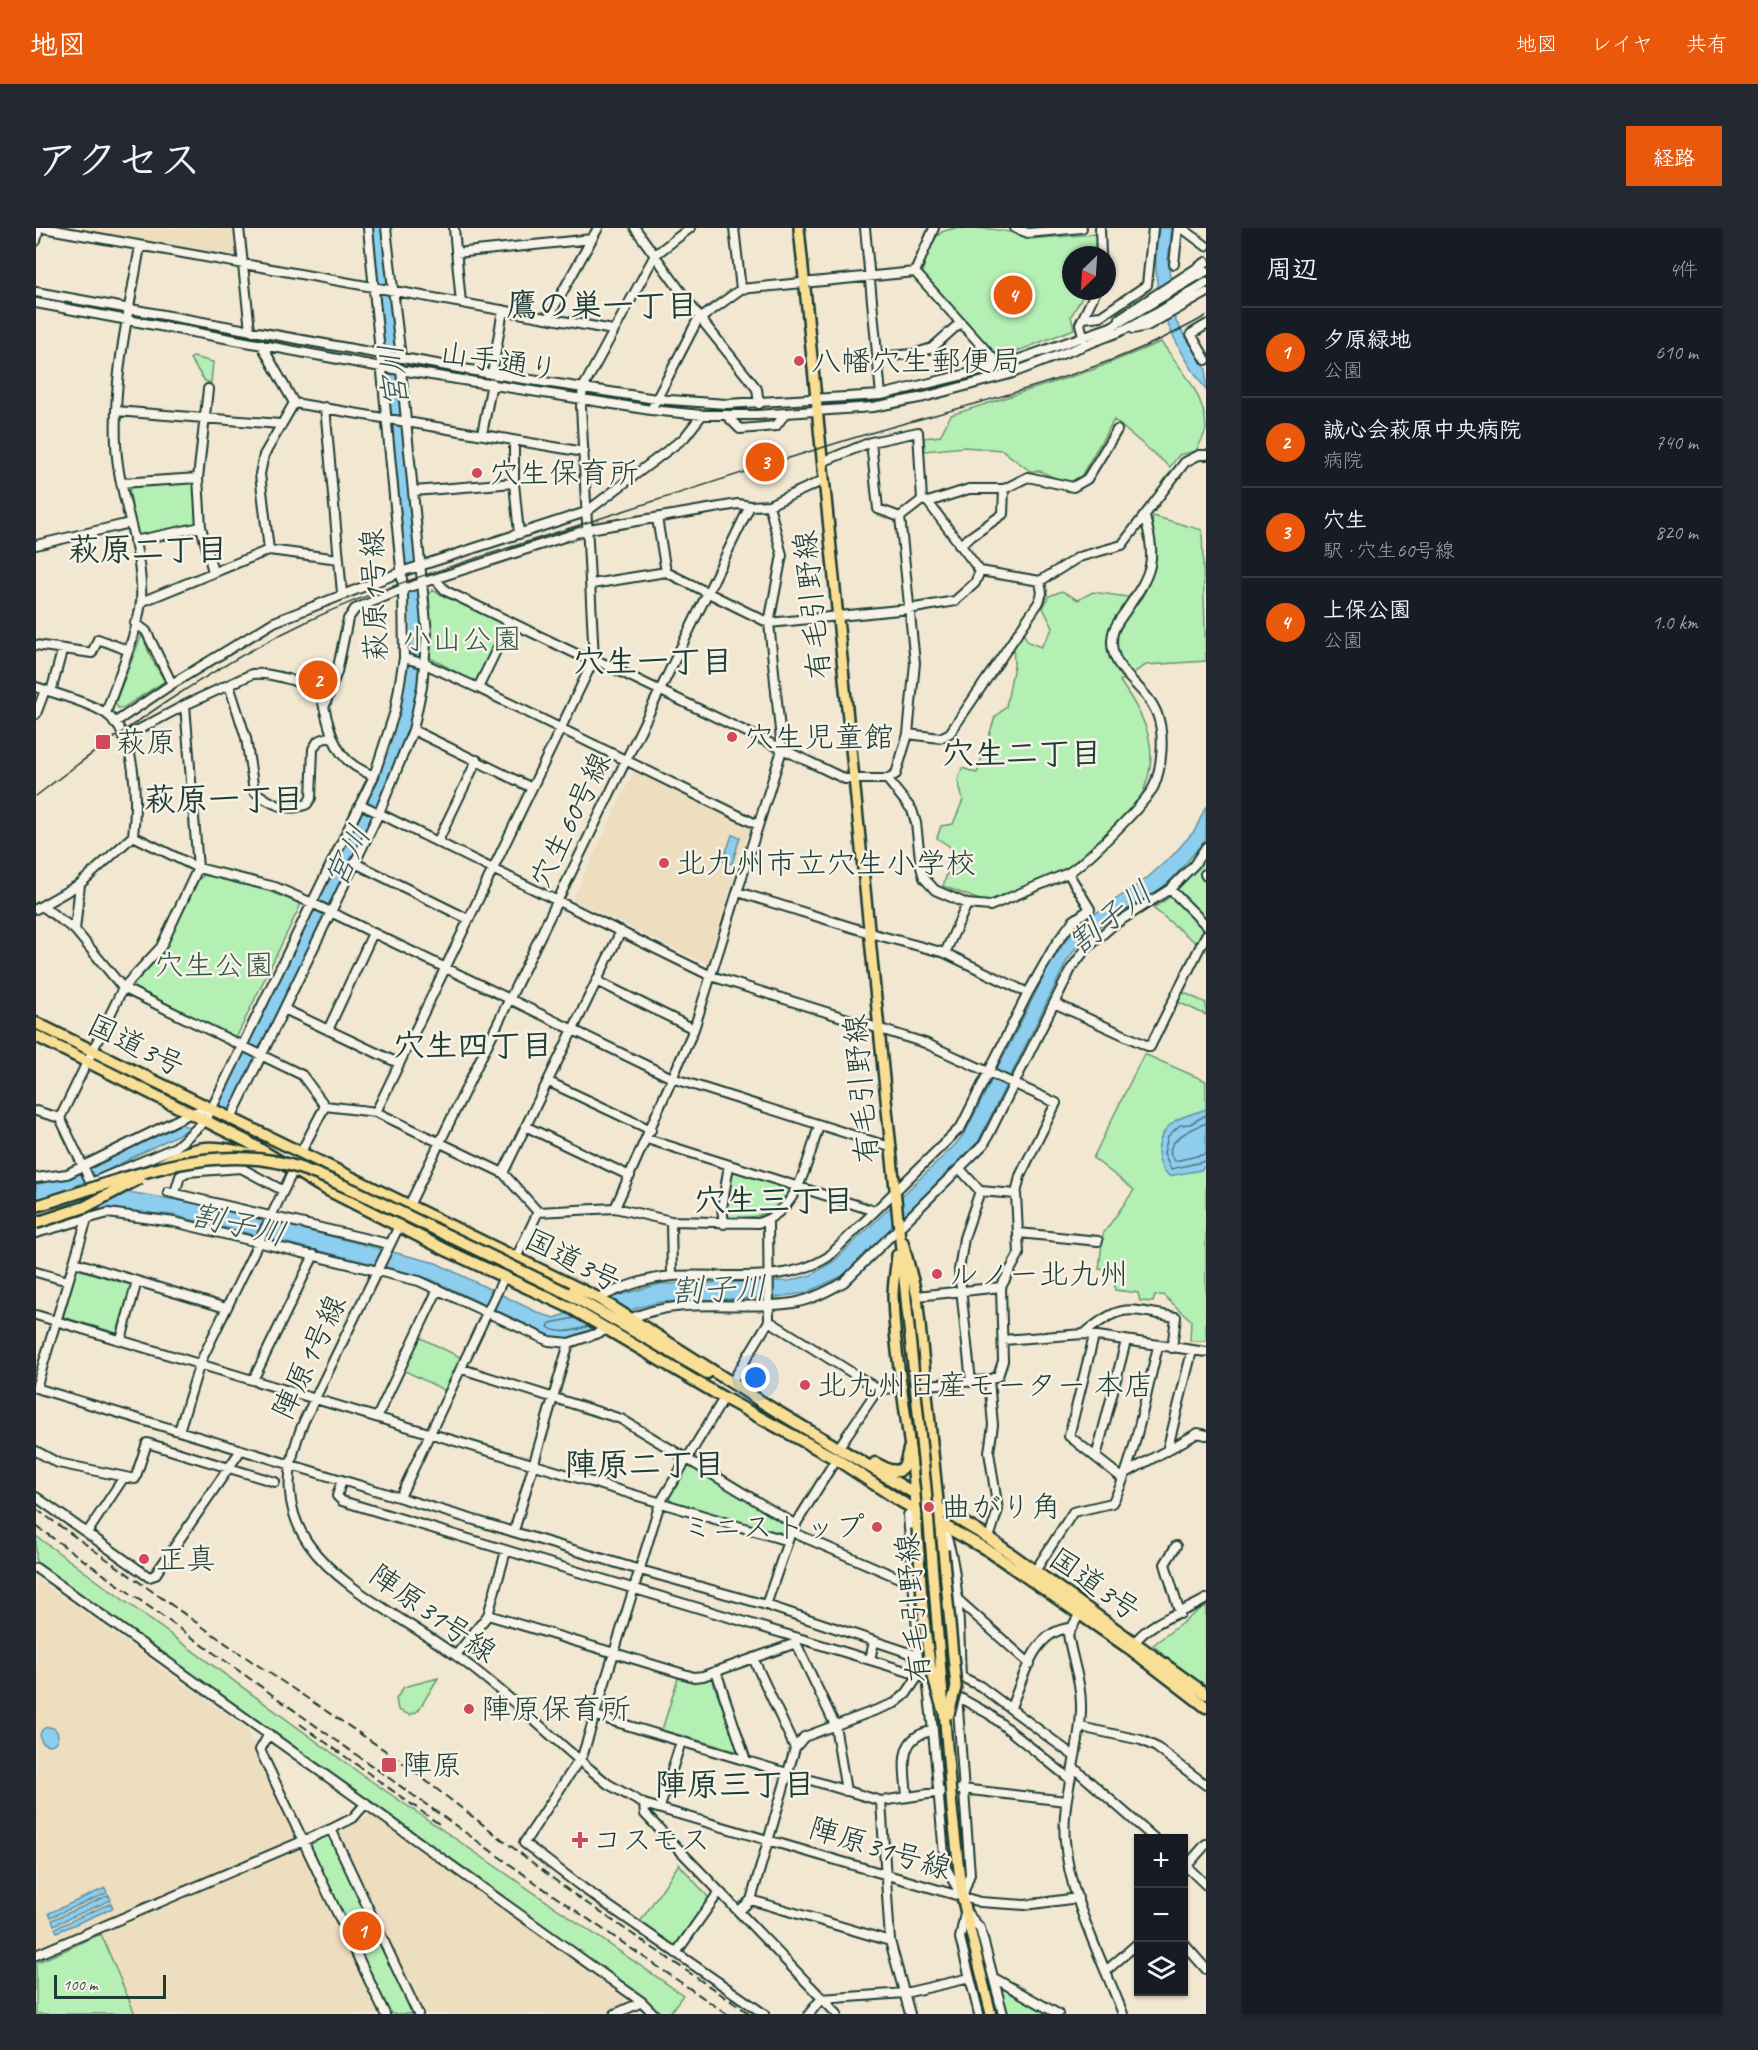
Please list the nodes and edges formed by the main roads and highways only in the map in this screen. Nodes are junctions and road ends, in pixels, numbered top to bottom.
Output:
1 (799, 228) edge
2 (36, 1023) edge
3 (36, 1036) edge
4 (176, 1147) road end
5 (156, 1167) junction
6 (293, 1171) junction
7 (36, 1206) edge
8 (36, 1223) edge
9 (899, 1226) junction
10 (626, 1318) junction
11 (839, 1447) junction
12 (909, 1449) junction
13 (916, 1496) junction
14 (938, 1509) junction
15 (916, 1510) junction
16 (941, 1525) junction
17 (1082, 1610) junction
18 (1206, 1694) edge
19 (1206, 1707) edge
20 (947, 1722) junction
21 (991, 2014) edge

1 - 9 main road, 有毛引野線
2 - 10 highway, 国道3号
3 - 6 highway, 国道3号
4 - 5 highway
5 - 6 highway
5 - 8 highway, bridge
6 - 15 highway, 国道3号
7 - 10 highway, bridge
9 - 12 main road
9 - 14 main road
9 - 20 main road, 有毛引野線, bridge
10 - 11 highway, 国道3号
11 - 12 highway
11 - 13 highway, 国道3号
12 - 13 main road
13 - 14 highway, 国道3号
13 - 15 main road
14 - 16 main road
14 - 17 highway, 国道3号
15 - 16 highway, 国道3号
15 - 20 main road, bridge
16 - 17 highway, 国道3号
16 - 20 main road, bridge
17 - 18 highway, 国道3号
17 - 19 highway, 国道3号
20 - 21 main road, 有毛引野線, bridge

